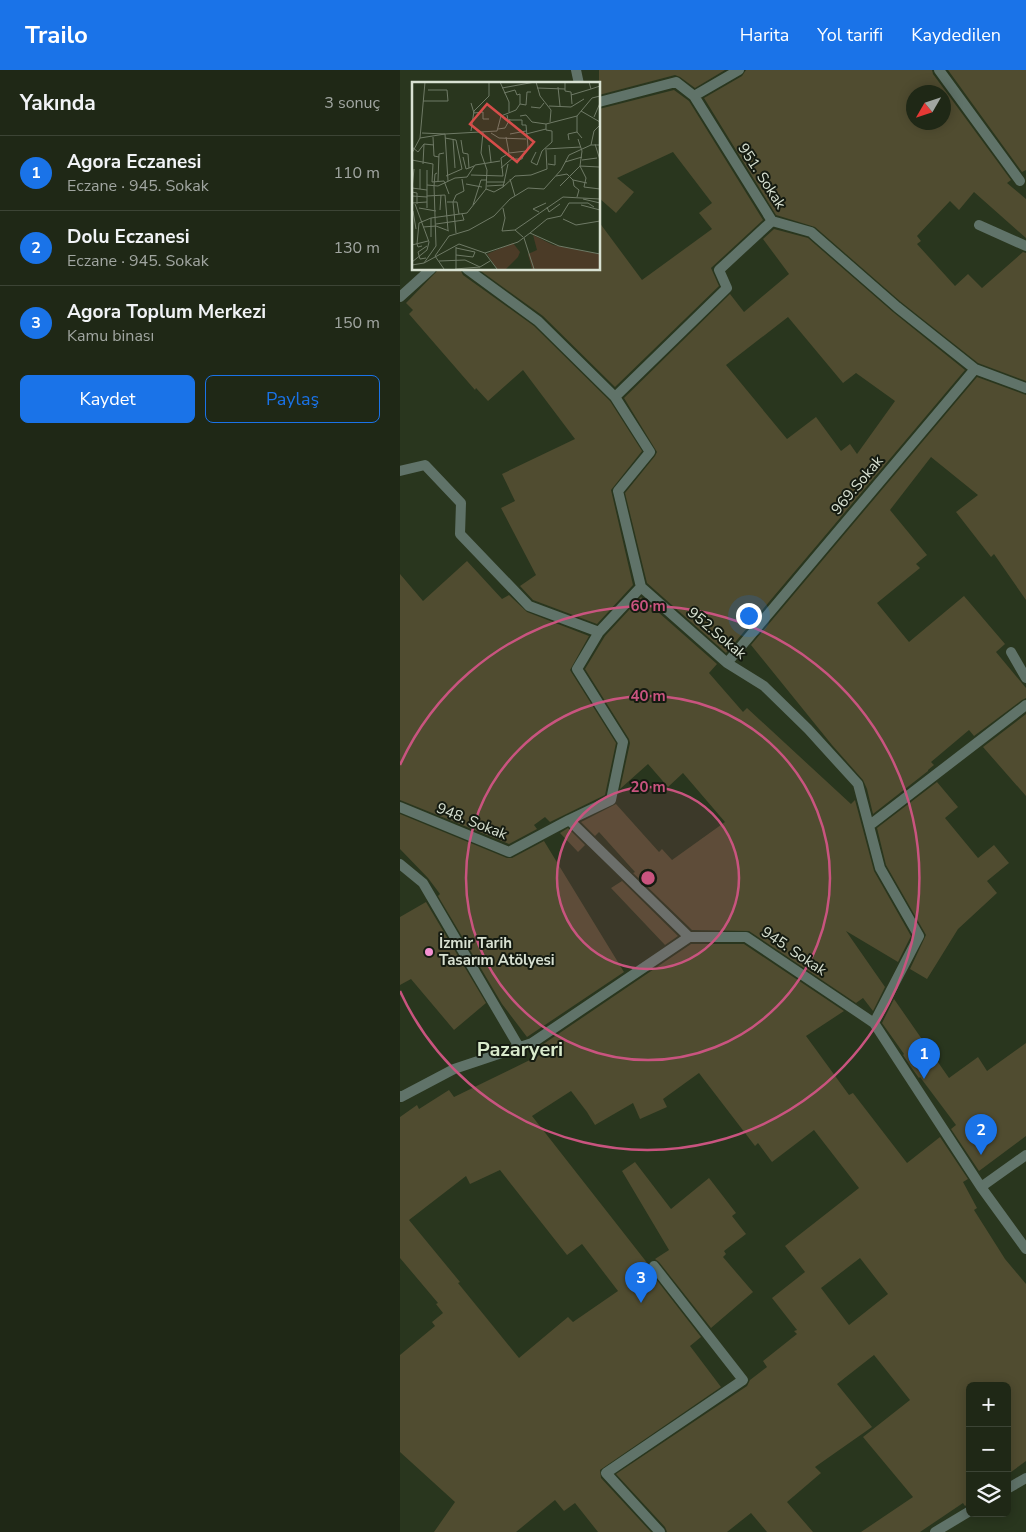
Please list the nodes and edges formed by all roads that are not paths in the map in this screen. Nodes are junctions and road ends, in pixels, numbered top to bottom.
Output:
1 (739, 70) edge
2 (939, 70) edge
3 (694, 96) junction
4 (600, 102) edge
5 (1020, 181) dead end
6 (772, 221) junction
7 (979, 225) dead end
8 (1026, 246) edge
9 (431, 270) edge
10 (468, 270) edge
11 (400, 297) edge
12 (975, 369) junction
13 (1026, 388) edge
14 (615, 397) junction
15 (400, 471) edge
16 (641, 587) junction
17 (599, 632) junction
18 (1011, 652) dead end
19 (727, 663) junction
20 (1026, 678) edge
21 (1026, 705) edge
22 (400, 807) edge
23 (569, 820) junction
24 (870, 825) junction
25 (400, 864) edge
26 (689, 937) junction
27 (874, 1023) junction
28 (519, 1047) junction
29 (400, 1096) edge
30 (1026, 1155) edge
31 (981, 1187) junction
32 (1026, 1249) edge
33 (654, 1266) dead end
34 (1026, 1478) edge
35 (1011, 1487) edge
36 (966, 1513) edge
37 (660, 1532) edge
38 (935, 1532) edge

1 - 3 street
2 - 5 street
3 - 4 street, 951. Sokak
3 - 6 street, 951. Sokak
6 - 12 street, 951. Sokak
6 - 14 street
7 - 8 street
9 - 11 street
10 - 14 street
12 - 13 street
12 - 19 street, 969.Sokak
14 - 16 street
15 - 17 street
16 - 17 street
16 - 19 street, 952.Sokak
17 - 23 street
18 - 20 street
19 - 24 street, 952.Sokak
21 - 24 street
22 - 23 street, 948. Sokak
23 - 26 street
24 - 27 street, 952.Sokak
25 - 28 street
26 - 27 street, 945. Sokak
26 - 28 street
27 - 31 street, 945. Sokak
28 - 29 street
30 - 31 street
31 - 32 street, 945. Sokak
33 - 37 street
34 - 35 street
36 - 38 street

